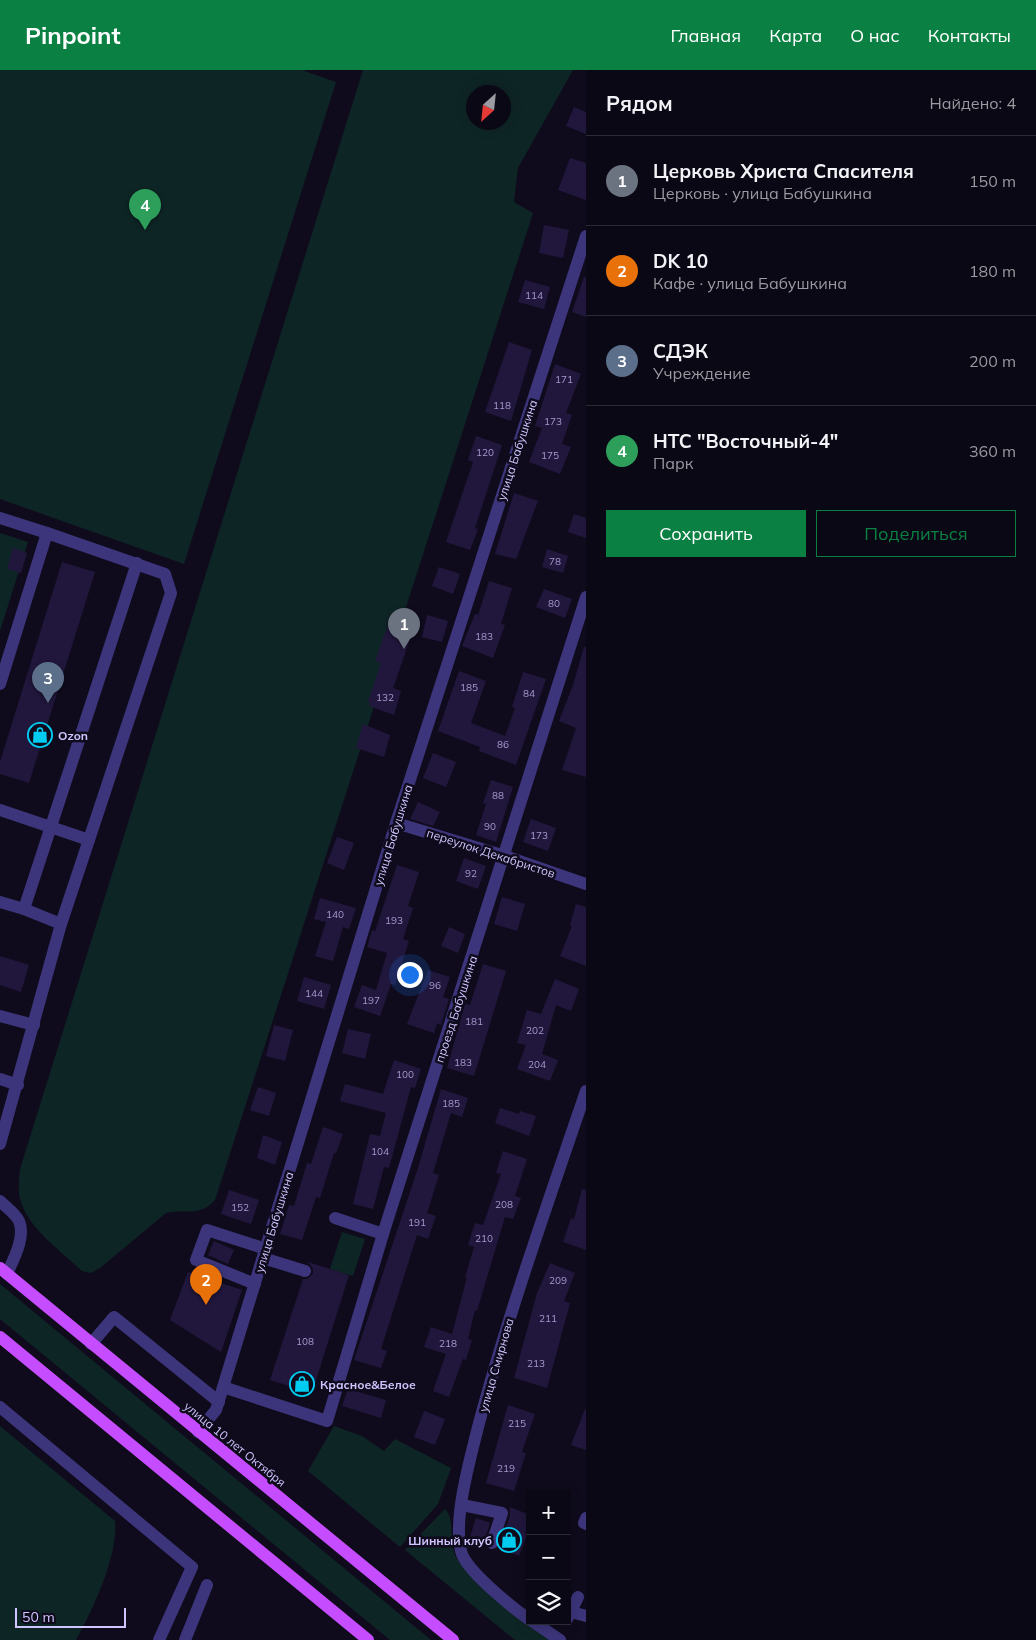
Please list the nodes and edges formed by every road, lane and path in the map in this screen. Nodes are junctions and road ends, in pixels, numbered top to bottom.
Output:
1 (586, 236) edge
2 (0, 518) edge
3 (47, 533) junction
4 (137, 563) junction
5 (586, 597) edge
6 (0, 684) edge
7 (0, 810) edge
8 (396, 823) junction
9 (51, 827) junction
10 (89, 840) junction
11 (505, 856) junction
12 (586, 884) edge
13 (0, 902) edge
14 (24, 909) junction
15 (62, 924) junction
16 (0, 1016) edge
17 (34, 1025) junction
18 (0, 1079) edge
19 (18, 1085) junction
20 (586, 1091) edge
21 (0, 1144) edge
22 (0, 1201) edge
23 (335, 1218) dead end
24 (383, 1234) junction
25 (264, 1254) junction
26 (4, 1271) edge
27 (305, 1271) dead end
28 (255, 1284) junction
29 (0, 1338) edge
30 (91, 1344) junction
31 (223, 1387) junction
32 (219, 1402) junction
33 (0, 1407) edge
34 (198, 1432) junction
35 (462, 1505) junction
36 (492, 1543) dead end
37 (207, 1585) dead end
38 (578, 1597) dead end
39 (571, 1611) edge
40 (526, 1616) edge
41 (586, 1616) edge
42 (571, 1617) edge
43 (538, 1625) edge
44 (565, 1625) edge
45 (165, 1638) edge
46 (559, 1639) edge
47 (185, 1640) edge
48 (368, 1640) edge
49 (453, 1640) edge

1 - 8 street, улица Бабушкина
2 - 3 street
3 - 4 street
3 - 6 street
4 - 9 street
4 - 10 street
5 - 11 street, проезд Бабушкина
7 - 9 street
8 - 11 street, переулок Декабристов
8 - 25 street, улица Бабушкина
9 - 10 street
9 - 14 street
10 - 15 street
11 - 12 street, переулок Декабристов
11 - 24 street, проезд Бабушкина
13 - 14 street
14 - 15 street
15 - 17 street
16 - 17 street
17 - 19 street
18 - 19 street
19 - 21 street
20 - 35 street, улица Смирнова
22 - 26 street
23 - 24 street
24 - 31 street, проезд Бабушкина
25 - 27 street
25 - 28 street, улица Бабушкина
25 - 28 street
26 - 30 main road, улица 10 лет Октября
28 - 31 street, улица Бабушкина
29 - 48 main road
30 - 32 street
30 - 34 main road, улица 10 лет Октября
31 - 32 street, улица Бабушкина
32 - 34 street, улица Бабушкина
33 - 45 street
34 - 49 main road, улица 10 лет Октября
35 - 36 street
35 - 40 street, улица Смирнова
37 - 47 street
38 - 39 street
41 - 42 street
43 - 46 street, улица Смирнова
44 - 46 street

